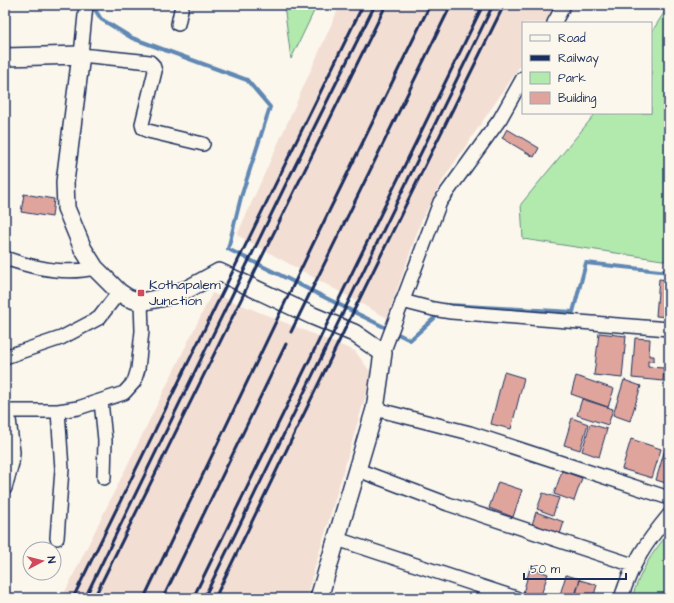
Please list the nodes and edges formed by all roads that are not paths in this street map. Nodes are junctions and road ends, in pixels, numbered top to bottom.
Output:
1 (182, 5) edge
2 (564, 5) edge
3 (86, 7) edge
4 (555, 22) edge
5 (178, 24) dead end
6 (81, 56) junction
7 (5, 57) edge
8 (522, 80) edge
9 (203, 144) dead end
10 (5, 258) edge
11 (95, 268) junction
12 (118, 292) junction
13 (402, 301) junction
14 (141, 302) junction
15 (669, 329) edge
16 (383, 353) junction
17 (5, 357) edge
18 (101, 401) junction
19 (375, 409) junction
20 (7, 411) edge
21 (58, 411) junction
22 (358, 470) junction
23 (104, 478) dead end
24 (5, 488) edge
25 (669, 498) edge
26 (669, 515) edge
27 (57, 538) dead end
28 (337, 539) junction
29 (634, 565) junction
30 (319, 598) edge
31 (516, 598) edge
32 (621, 598) edge

1 - 5 street
2 - 4 street
3 - 6 street
6 - 7 main road
6 - 9 street
6 - 11 main road
8 - 13 street
10 - 11 street
11 - 12 main road
12 - 14 main road
12 - 17 street
13 - 15 street
13 - 16 street
14 - 16 main road
14 - 18 street
16 - 19 main road
18 - 21 street
18 - 23 street
19 - 22 main road
19 - 25 street
20 - 21 street
20 - 24 street
21 - 27 street
22 - 28 main road
22 - 29 street
26 - 29 street
28 - 30 main road
28 - 31 street
29 - 32 street

